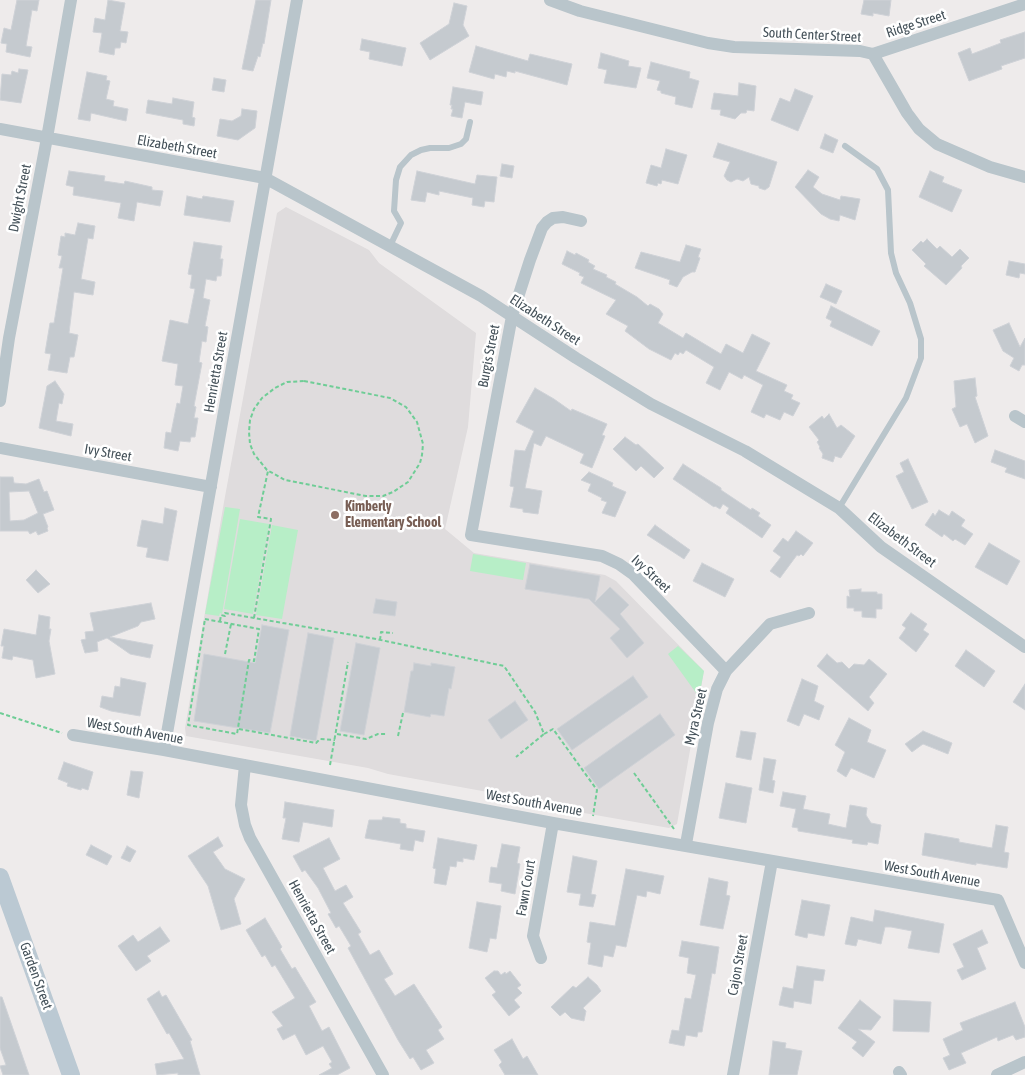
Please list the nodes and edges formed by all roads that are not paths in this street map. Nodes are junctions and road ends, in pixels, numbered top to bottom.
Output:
1 (71, 0) edge
2 (297, 0) edge
3 (550, 0) edge
4 (1025, 4) edge
5 (583, 5) edge
6 (873, 54) junction
7 (470, 122) dead end
8 (0, 129) edge
9 (47, 138) junction
10 (845, 146) dead end
11 (1025, 177) edge
12 (265, 178) junction
13 (581, 221) dead end
14 (390, 246) junction
15 (512, 316) junction
16 (0, 401) edge
17 (0, 448) edge
18 (211, 487) junction
19 (839, 508) junction
20 (470, 536) joint
21 (810, 612) dead end
22 (1025, 647) edge
23 (726, 671) junction
24 (73, 735) road end
25 (164, 750) junction
26 (245, 765) junction
27 (554, 822) junction
28 (686, 844) junction
29 (772, 861) junction
30 (0, 877) edge
31 (541, 958) dead end
32 (1025, 963) edge
33 (1025, 1062) edge
34 (71, 1075) edge
35 (383, 1075) edge
36 (733, 1075) edge
37 (997, 1075) edge

1 - 9 street, Dwight Street
2 - 12 street, Henrietta Street
3 - 5 street, South Center Street
4 - 6 street, Ridge Street
5 - 6 street, South Center Street
6 - 11 street, South Center Street
7 - 14 lane
8 - 9 street, Elizabeth Street
9 - 12 street, Elizabeth Street
9 - 16 street, Dwight Street
10 - 19 lane
12 - 14 street, Elizabeth Street
12 - 18 street, Henrietta Street
13 - 15 street, Burgis Street
14 - 15 street, Elizabeth Street
15 - 19 street, Elizabeth Street
15 - 20 street, Burgis Street
17 - 18 street, Ivy Street
18 - 25 street, Henrietta Street
19 - 22 street, Elizabeth Street
20 - 23 street, Ivy Street
21 - 23 street, Myra Street
23 - 28 street, Myra Street
24 - 25 street, West South Avenue
25 - 26 street, West South Avenue
26 - 27 street, West South Avenue
26 - 35 street, Henrietta Street
27 - 28 street, West South Avenue
27 - 31 street, Fawn Court
28 - 29 street, West South Avenue
29 - 32 street, West South Avenue
29 - 36 street, Cajon Street
30 - 34 street, Garden Street
33 - 37 street

